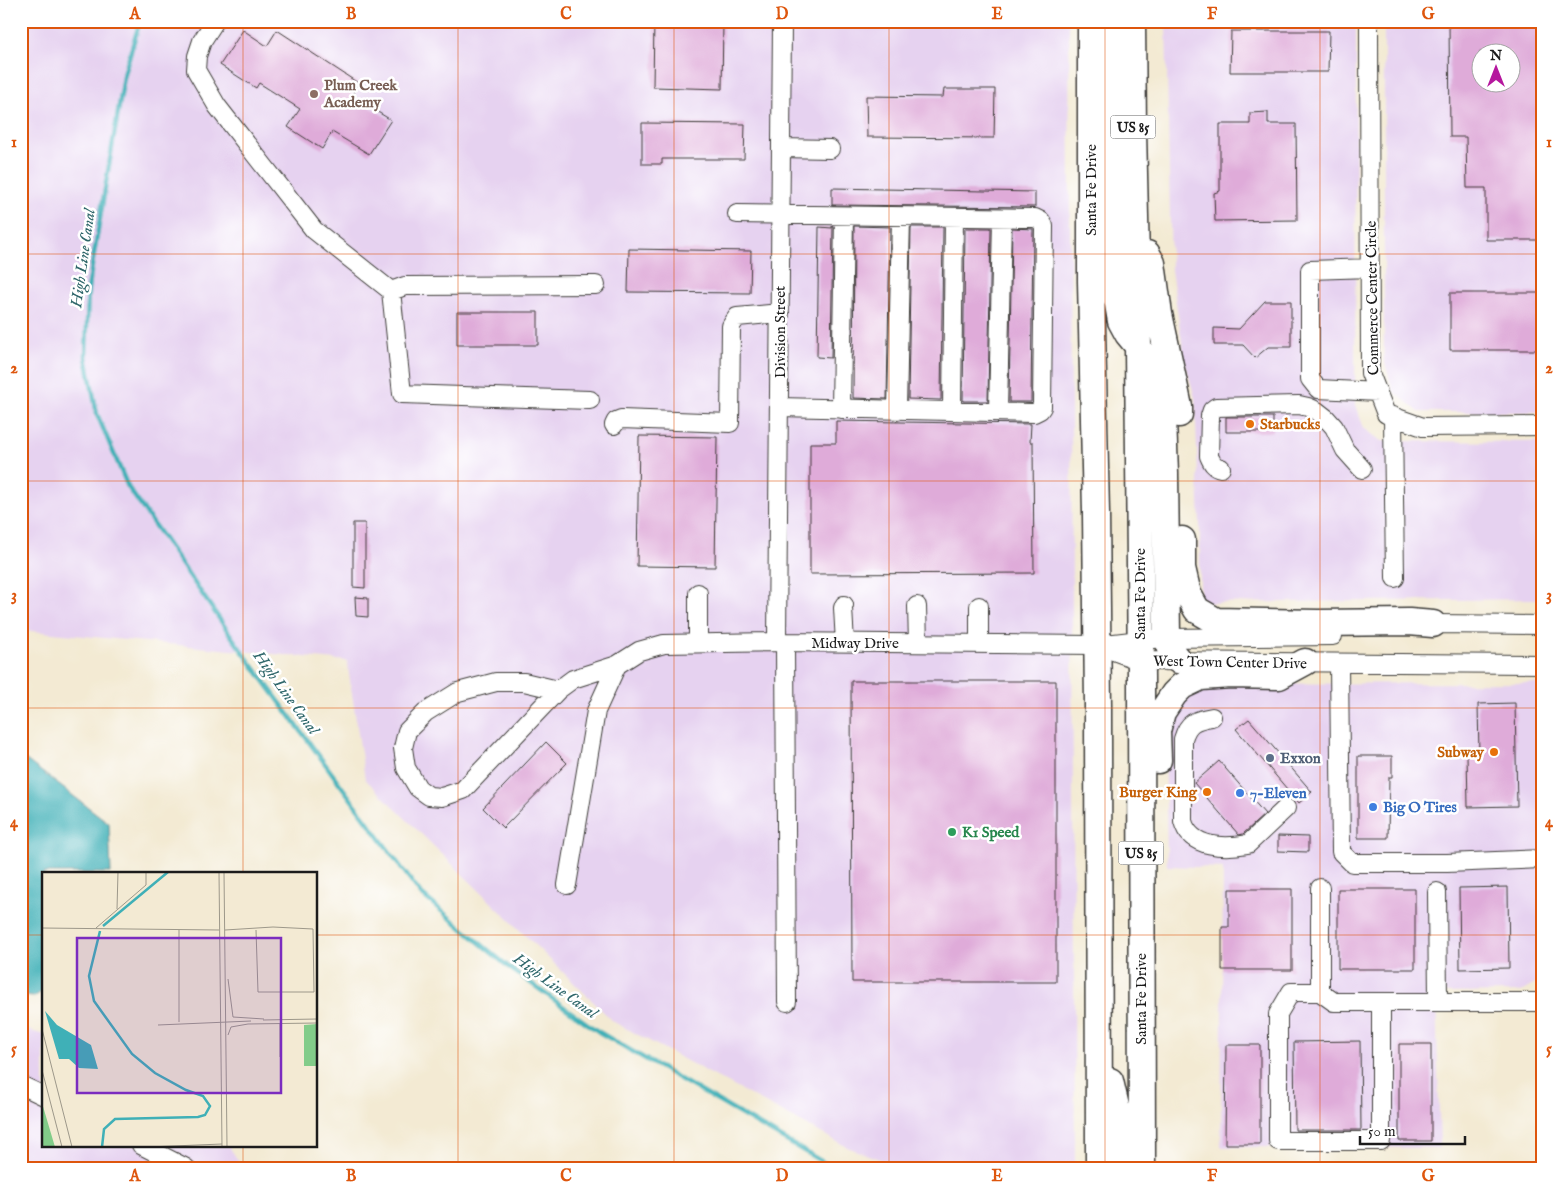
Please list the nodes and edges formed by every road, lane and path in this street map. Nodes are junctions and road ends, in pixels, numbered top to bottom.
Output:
1 (214, 21) edge
2 (782, 21) edge
3 (1092, 21) edge
4 (1112, 21) edge
5 (1132, 21) edge
6 (1369, 21) edge
7 (781, 148) junction
8 (830, 148) dead end
9 (737, 214) dead end
10 (781, 215) junction
11 (844, 216) junction
12 (901, 217) junction
13 (954, 217) junction
14 (1002, 218) junction
15 (1135, 232) junction
16 (1370, 268) junction
17 (596, 285) dead end
18 (391, 291) junction
19 (780, 313) junction
20 (1138, 346) junction
21 (1378, 392) junction
22 (590, 400) dead end
23 (779, 407) junction
24 (842, 409) junction
25 (897, 410) junction
26 (952, 412) junction
27 (998, 412) junction
28 (1393, 416) junction
29 (614, 425) dead end
30 (1542, 426) edge
31 (1221, 468) dead end
32 (1362, 470) dead end
33 (1394, 578) dead end
34 (698, 593) dead end
35 (844, 605) dead end
36 (917, 606) dead end
37 (979, 606) dead end
38 (1433, 624) junction
39 (1542, 625) edge
40 (781, 642) junction
41 (845, 642) junction
42 (918, 643) junction
43 (698, 644) junction
44 (979, 644) junction
45 (1097, 645) junction
46 (1172, 649) junction
47 (1140, 650) junction
48 (1305, 662) junction
49 (1339, 663) junction
50 (1542, 664) edge
51 (618, 665) junction
52 (558, 690) junction
53 (1212, 717) dead end
54 (1286, 808) dead end
55 (1542, 859) edge
56 (567, 885) dead end
57 (1320, 888) dead end
58 (1436, 892) dead end
59 (1320, 992) junction
60 (787, 1002) dead end
61 (1381, 1002) junction
62 (1438, 1002) junction
63 (1542, 1002) edge
64 (1099, 1036) junction
65 (1142, 1046) junction
66 (21, 1085) edge
67 (42, 1095) edge
68 (144, 1146) edge
69 (186, 1168) edge
70 (1099, 1168) edge
71 (1121, 1168) edge
72 (1142, 1168) edge

1 - 18 street
2 - 7 street, Division Street
3 - 45 highway, Santa Fe Drive / US 85
4 - 20 highway
5 - 15 highway, Santa Fe Drive / US 85
6 - 16 street, Commerce Center Circle
7 - 8 street
7 - 10 street, Division Street
9 - 10 street
10 - 11 street
10 - 19 street, Division Street
11 - 12 street
11 - 24 street
12 - 13 street
12 - 25 street
13 - 14 street
13 - 26 street
14 - 27 street
14 - 27 street
15 - 20 highway, Santa Fe Drive / US 85
15 - 38 highway
16 - 21 street, Commerce Center Circle
16 - 21 street
17 - 18 street
18 - 22 street
19 - 23 street, Division Street
19 - 29 street
20 - 46 highway
20 - 47 highway, Santa Fe Drive / US 85
21 - 28 street, Commerce Center Circle
23 - 24 street
23 - 40 street, Division Street
24 - 25 street
25 - 26 street
26 - 27 street
28 - 30 street
28 - 33 street
31 - 32 street
34 - 43 street
35 - 41 street
36 - 42 street
37 - 44 street
38 - 39 street, West Town Center Drive
38 - 46 street, West Town Center Drive
40 - 41 street, Midway Drive
40 - 43 street, Midway Drive
40 - 60 street, Division Street
41 - 42 street, Midway Drive
42 - 44 street, Midway Drive
43 - 51 street, Midway Drive
44 - 45 street, Midway Drive
45 - 47 street, West Town Center Drive
45 - 64 highway, Santa Fe Drive / US 85
46 - 47 street, West Town Center Drive
46 - 47 street, West Town Center Drive
46 - 48 street, West Town Center Drive
47 - 65 highway, Santa Fe Drive / US 85
48 - 49 street, West Town Center Drive
48 - 65 highway
49 - 50 street, West Town Center Drive
49 - 55 street
51 - 52 street
51 - 56 street
52 - 52 street
53 - 54 street
57 - 59 street
58 - 62 street
59 - 61 street
59 - 61 street
61 - 62 street
62 - 63 street
64 - 70 highway, Santa Fe Drive / US 85
64 - 71 highway
65 - 72 highway, Santa Fe Drive / US 85
66 - 67 street
68 - 69 street

